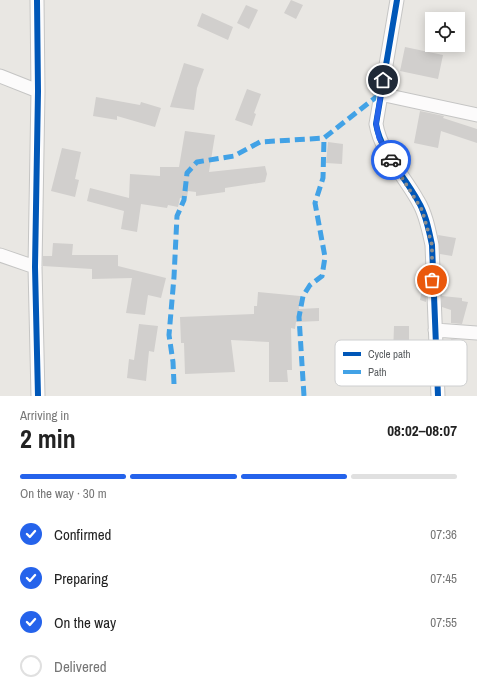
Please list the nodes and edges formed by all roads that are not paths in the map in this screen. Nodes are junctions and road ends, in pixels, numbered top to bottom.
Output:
1 (37, 0) edge
2 (397, 0) edge
3 (0, 76) edge
4 (38, 91) junction
5 (380, 94) junction
6 (477, 115) edge
7 (0, 255) edge
8 (34, 268) junction
9 (435, 330) junction
10 (477, 333) edge
11 (435, 340) edge
12 (438, 386) edge
13 (38, 396) edge
14 (438, 396) edge

1 - 4 street
2 - 5 street
3 - 4 street
4 - 8 street
5 - 6 street
5 - 9 street
7 - 8 street
8 - 13 street
9 - 10 street
9 - 11 street
12 - 14 street

